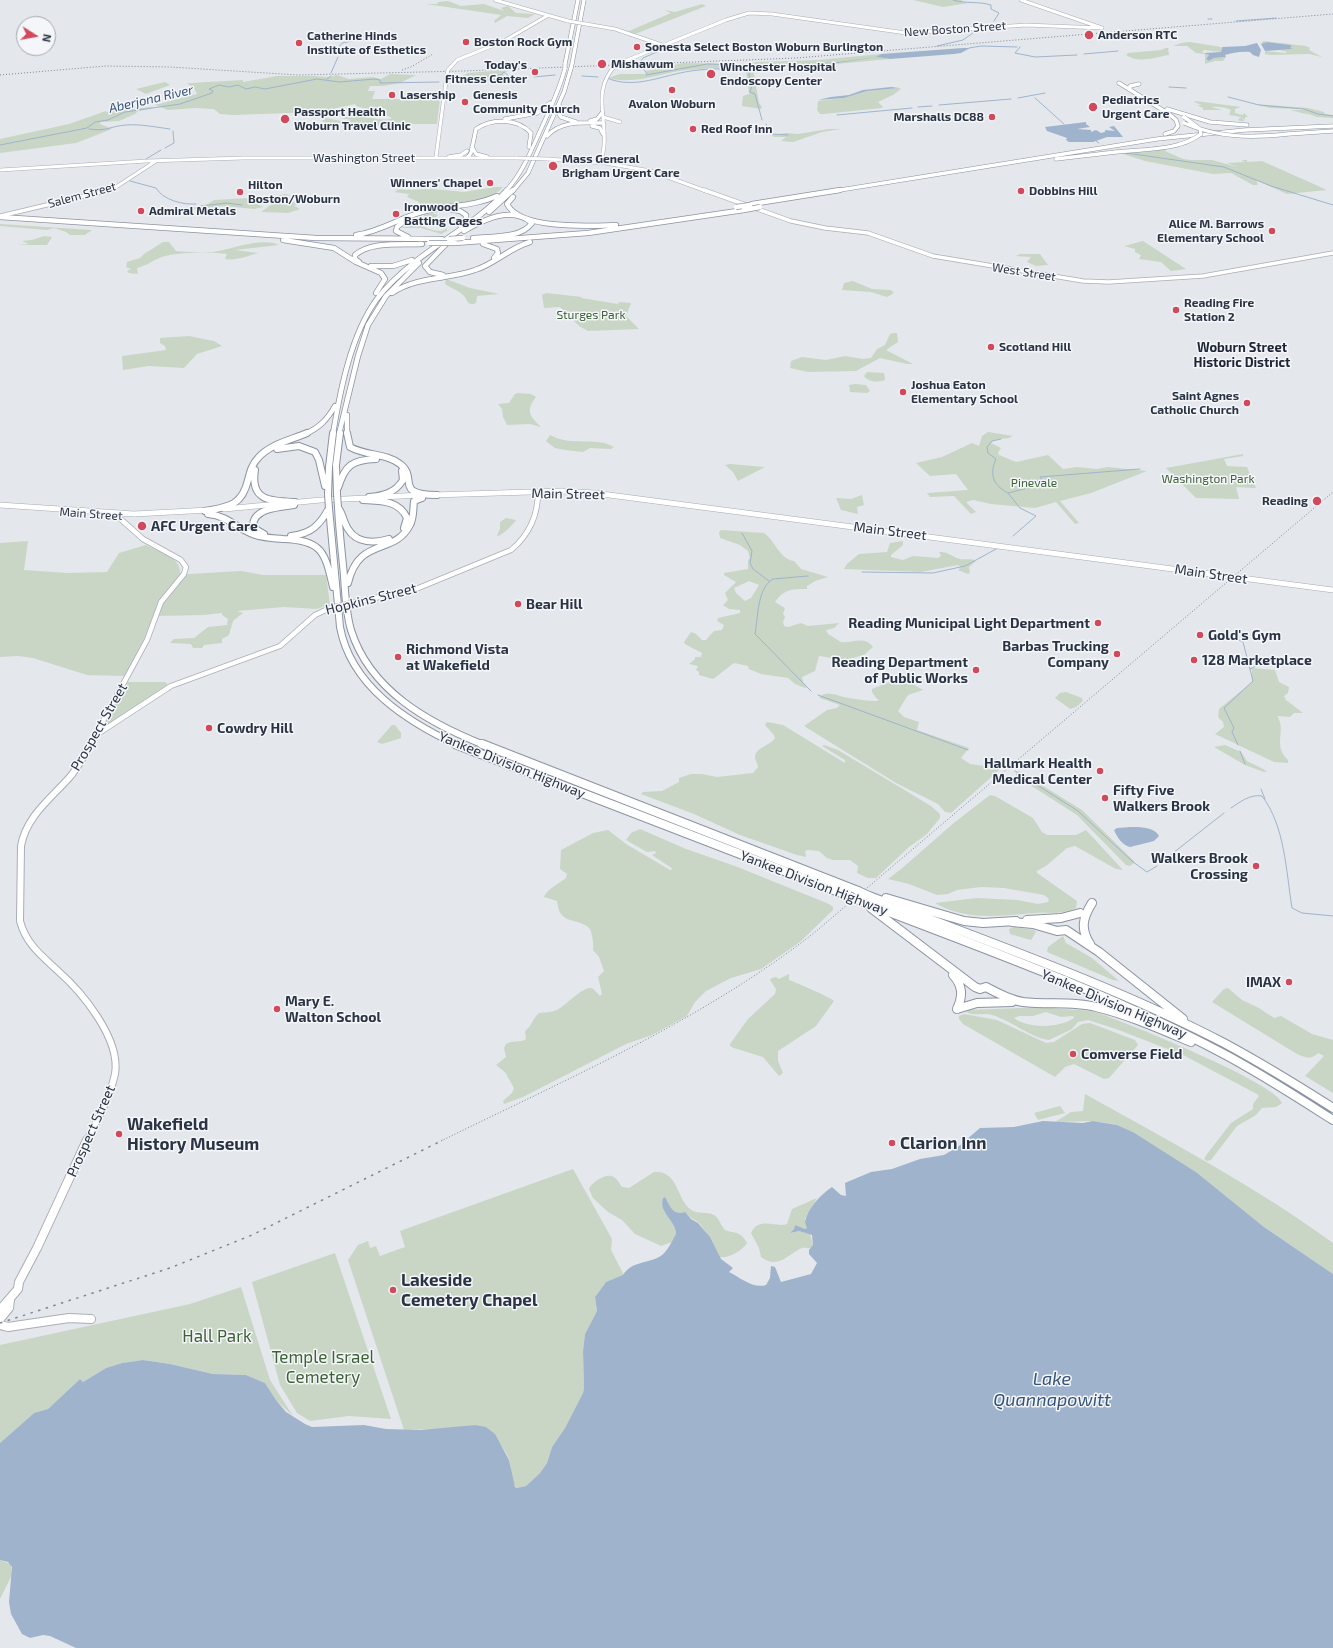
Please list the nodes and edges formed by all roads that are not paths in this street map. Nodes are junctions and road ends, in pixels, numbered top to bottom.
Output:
1 (495, 0) edge
2 (578, 0) edge
3 (584, 0) edge
4 (1021, 0) edge
5 (547, 16) junction
6 (652, 42) junction
7 (667, 43) junction
8 (662, 45) junction
9 (1139, 84) dead end
10 (1130, 89) junction
11 (564, 92) junction
12 (555, 96) junction
13 (1167, 111) junction
14 (603, 119) junction
15 (583, 122) junction
16 (620, 122) dead end
17 (570, 125) junction
18 (1333, 125) edge
19 (1333, 130) edge
20 (603, 134) junction
21 (541, 144) junction
22 (472, 147) junction
23 (1086, 150) junction
24 (467, 151) junction
25 (604, 153) junction
26 (436, 157) junction
27 (449, 157) junction
28 (468, 157) junction
29 (487, 157) junction
30 (255, 158) junction
31 (221, 159) junction
32 (1050, 159) junction
33 (157, 160) junction
34 (574, 160) junction
35 (600, 163) junction
36 (618, 165) junction
37 (524, 166) junction
38 (0, 170) edge
39 (526, 176) junction
40 (506, 191) junction
41 (723, 197) joint
42 (1, 216) edge
43 (0, 221) edge
44 (618, 225) junction
45 (464, 231) junction
46 (586, 233) junction
47 (289, 236) junction
48 (472, 238) junction
49 (436, 239) junction
50 (283, 240) junction
51 (447, 240) junction
52 (427, 243) junction
53 (455, 243) junction
54 (431, 249) junction
55 (1333, 253) edge
56 (376, 311) junction
57 (351, 354) junction
58 (345, 380) junction
59 (349, 392) junction
60 (538, 492) junction
61 (328, 494) junction
62 (337, 494) junction
63 (437, 495) junction
64 (445, 496) junction
65 (422, 498) junction
66 (363, 499) junction
67 (296, 503) junction
68 (0, 506) edge
69 (338, 507) junction
70 (329, 508) junction
71 (203, 512) junction
72 (116, 515) junction
73 (1333, 590) edge
74 (348, 612) junction
75 (339, 615) junction
76 (95, 735) junction
77 (871, 894) junction
78 (863, 902) junction
79 (1092, 903) dead end
80 (1080, 913) dead end
81 (1012, 922) junction
82 (1099, 952) junction
83 (937, 959) junction
84 (1022, 1002) junction
85 (1201, 1032) junction
86 (1230, 1057) junction
87 (1333, 1108) edge
88 (1333, 1120) edge
89 (10, 1300) junction
90 (0, 1310) edge
91 (0, 1319) edge
92 (91, 1319) dead end
93 (0, 1325) edge

1 - 5 main road
2 - 12 highway, Yankee Division Highway
3 - 11 highway, Yankee Division Highway
4 - 7 main road, New Boston Street
5 - 6 main road, bridge
5 - 26 main road, bridge
6 - 7 main road
6 - 8 main road
7 - 8 main road, New Boston Street
8 - 14 main road, New Boston Street, bridge
9 - 10 highway
10 - 13 highway
10 - 13 highway
11 - 15 highway
11 - 21 highway, Yankee Division Highway
12 - 24 highway
12 - 37 highway, Yankee Division Highway
13 - 18 highway
13 - 19 highway, bridge
13 - 23 highway
13 - 32 highway, bridge
14 - 15 highway
14 - 15 highway
14 - 16 main road
14 - 17 highway
14 - 20 main road
17 - 20 highway
17 - 21 highway
18 - 23 highway
19 - 32 highway
20 - 25 main road
21 - 39 highway, Yankee Division Highway
22 - 28 highway
22 - 29 highway
22 - 37 highway
23 - 44 highway, bridge
24 - 27 highway
24 - 28 highway
25 - 34 main road
25 - 35 main road
25 - 36 main road
26 - 27 main road, Washington Street
26 - 30 main road, Washington Street
27 - 28 main road, Washington Street
28 - 29 main road, Washington Street
29 - 34 main road, Washington Street, bridge
30 - 31 main road, Washington Street
30 - 31 main road
31 - 33 main road, Washington Street
32 - 46 highway, bridge
33 - 38 main road, Washington Street
33 - 42 main road, Salem Street
34 - 35 main road, Washington Street
35 - 36 main road, Washington Street
36 - 41 main road, Washington Street
37 - 40 highway, Yankee Division Highway
39 - 44 highway
39 - 45 highway, Yankee Division Highway
40 - 47 highway
40 - 51 highway, Yankee Division Highway
41 - 55 main road, West Street
42 - 47 highway
43 - 50 highway
44 - 48 highway
45 - 48 highway
45 - 51 highway, Yankee Division Highway
46 - 53 highway
46 - 56 highway
47 - 49 highway
48 - 49 highway, bridge
49 - 51 highway
50 - 52 highway
50 - 57 highway
51 - 53 highway
51 - 54 highway, Yankee Division Highway
51 - 56 highway, Yankee Division Highway
52 - 53 highway, bridge
52 - 54 highway
54 - 57 highway, Yankee Division Highway
56 - 59 highway, Yankee Division Highway
57 - 58 highway, Yankee Division Highway
58 - 61 highway, Yankee Division Highway
58 - 71 highway
59 - 62 highway, Yankee Division Highway
59 - 63 highway
60 - 64 main road, Main Street
60 - 73 main road, Main Street
60 - 76 main road, Hopkins Street, bridge
61 - 67 highway
61 - 70 highway, Yankee Division Highway, bridge
62 - 66 highway
62 - 69 highway, Yankee Division Highway, bridge
63 - 64 main road, Main Street
63 - 66 main road, Main Street
64 - 65 main road, Main Street
65 - 66 main road, Main Street
65 - 74 highway
66 - 67 main road, Main Street
66 - 69 highway
67 - 70 highway
67 - 71 main road, Main Street
68 - 72 main road, Main Street
69 - 74 highway, Yankee Division Highway
70 - 75 highway, Yankee Division Highway
71 - 72 main road, Main Street
71 - 75 highway
72 - 76 main road, Prospect Street
74 - 77 highway, Yankee Division Highway, bridge
75 - 78 highway, Yankee Division Highway, bridge
76 - 89 main road, Prospect Street
77 - 81 highway
77 - 85 highway, Yankee Division Highway
78 - 83 highway
78 - 86 highway, Yankee Division Highway
79 - 82 highway
80 - 81 highway
81 - 82 highway
82 - 85 highway
83 - 84 highway
83 - 84 highway
84 - 86 highway
85 - 87 highway, Yankee Division Highway
86 - 88 highway, Yankee Division Highway
89 - 90 main road, Prospect Street
89 - 91 main road, Prospect Street
92 - 93 main road

